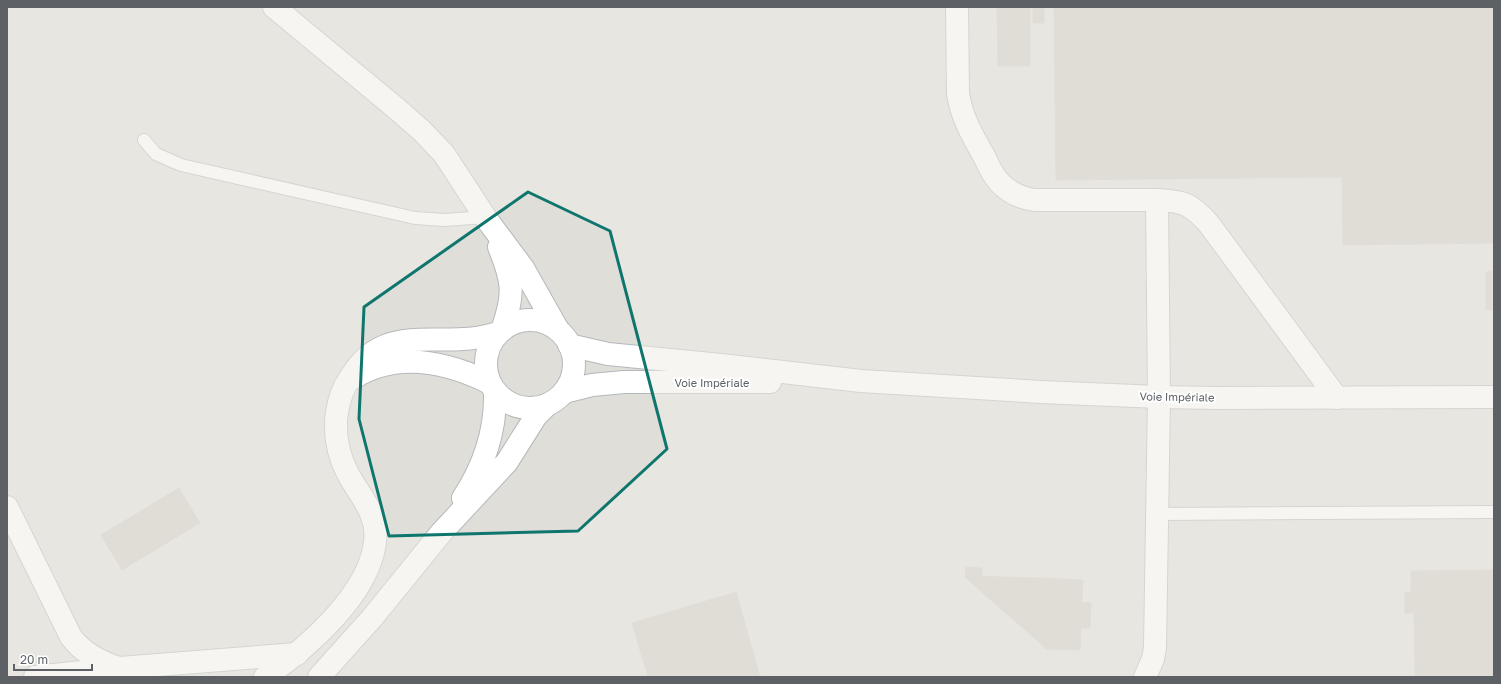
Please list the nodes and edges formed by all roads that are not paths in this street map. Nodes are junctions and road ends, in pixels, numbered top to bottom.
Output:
1 (274, 7) edge
2 (957, 7) edge
3 (144, 140) dead end
4 (1157, 200) junction
5 (485, 216) junction
6 (500, 331) junction
7 (564, 338) junction
8 (861, 381) junction
9 (345, 385) junction
10 (492, 388) junction
11 (564, 392) junction
12 (1159, 397) junction
13 (1494, 397) edge
14 (1337, 398) junction
15 (547, 405) junction
16 (7, 507) edge
17 (1494, 512) edge
18 (1157, 514) junction
19 (441, 533) junction
20 (297, 654) junction
21 (120, 668) junction
22 (34, 677) edge
23 (265, 677) edge
24 (319, 677) edge
25 (1145, 677) edge

1 - 5 street
2 - 4 street
3 - 5 lane
4 - 12 street
4 - 14 street
5 - 6 street
5 - 7 street
6 - 7 street
6 - 9 street
6 - 10 street
7 - 8 street, Voie Impériale
7 - 11 street
8 - 11 street, Voie Impériale
8 - 12 street, Voie Impériale
9 - 10 street
9 - 20 street
10 - 15 street
10 - 19 street
11 - 15 street
12 - 14 street, Voie Impériale
12 - 18 street
13 - 14 street, Voie Impériale
15 - 19 street
16 - 21 street
17 - 18 lane
18 - 25 street
19 - 24 street
20 - 21 street
20 - 23 street
21 - 22 street

